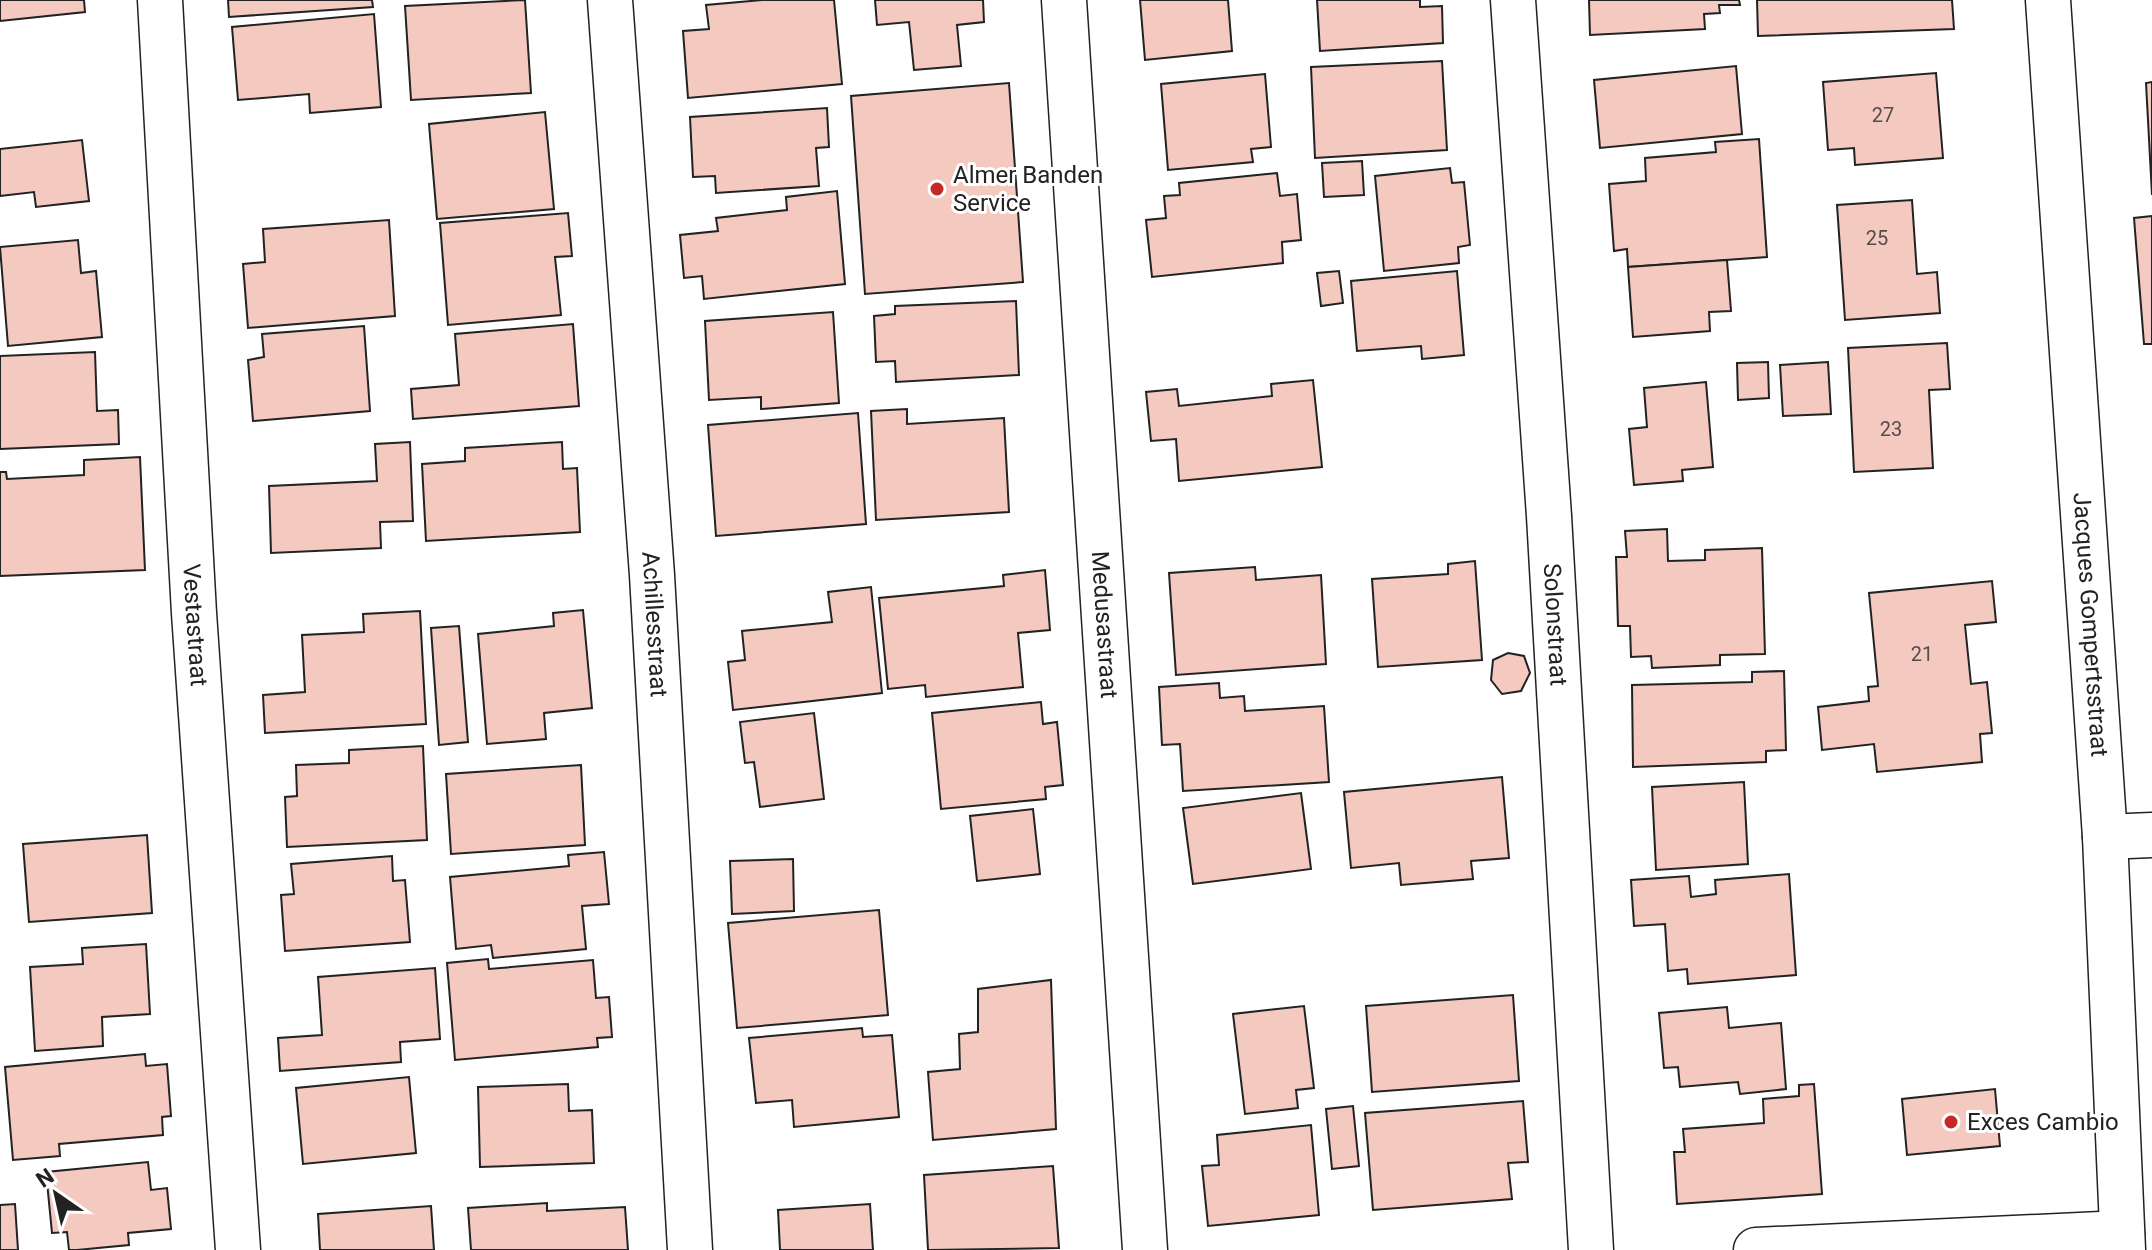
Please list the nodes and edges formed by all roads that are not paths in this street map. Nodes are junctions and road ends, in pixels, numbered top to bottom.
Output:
1 (160, 0) edge
2 (610, 0) edge
3 (1064, 0) edge
4 (1513, 0) edge
5 (2048, 0) edge
6 (2152, 835) edge
7 (2105, 837) junction
8 (2122, 1242) edge
9 (238, 1250) edge
10 (690, 1250) edge
11 (1145, 1250) edge
12 (1591, 1250) edge
13 (1756, 1250) edge

1 - 9 street, Vestastraat
2 - 10 street, Achillesstraat
3 - 11 street, Medusastraat
4 - 12 street, Solonstraat
5 - 7 street, Jacques Gompertsstraat
6 - 7 street
7 - 8 street, Jacques Gompertsstraat
8 - 13 street

